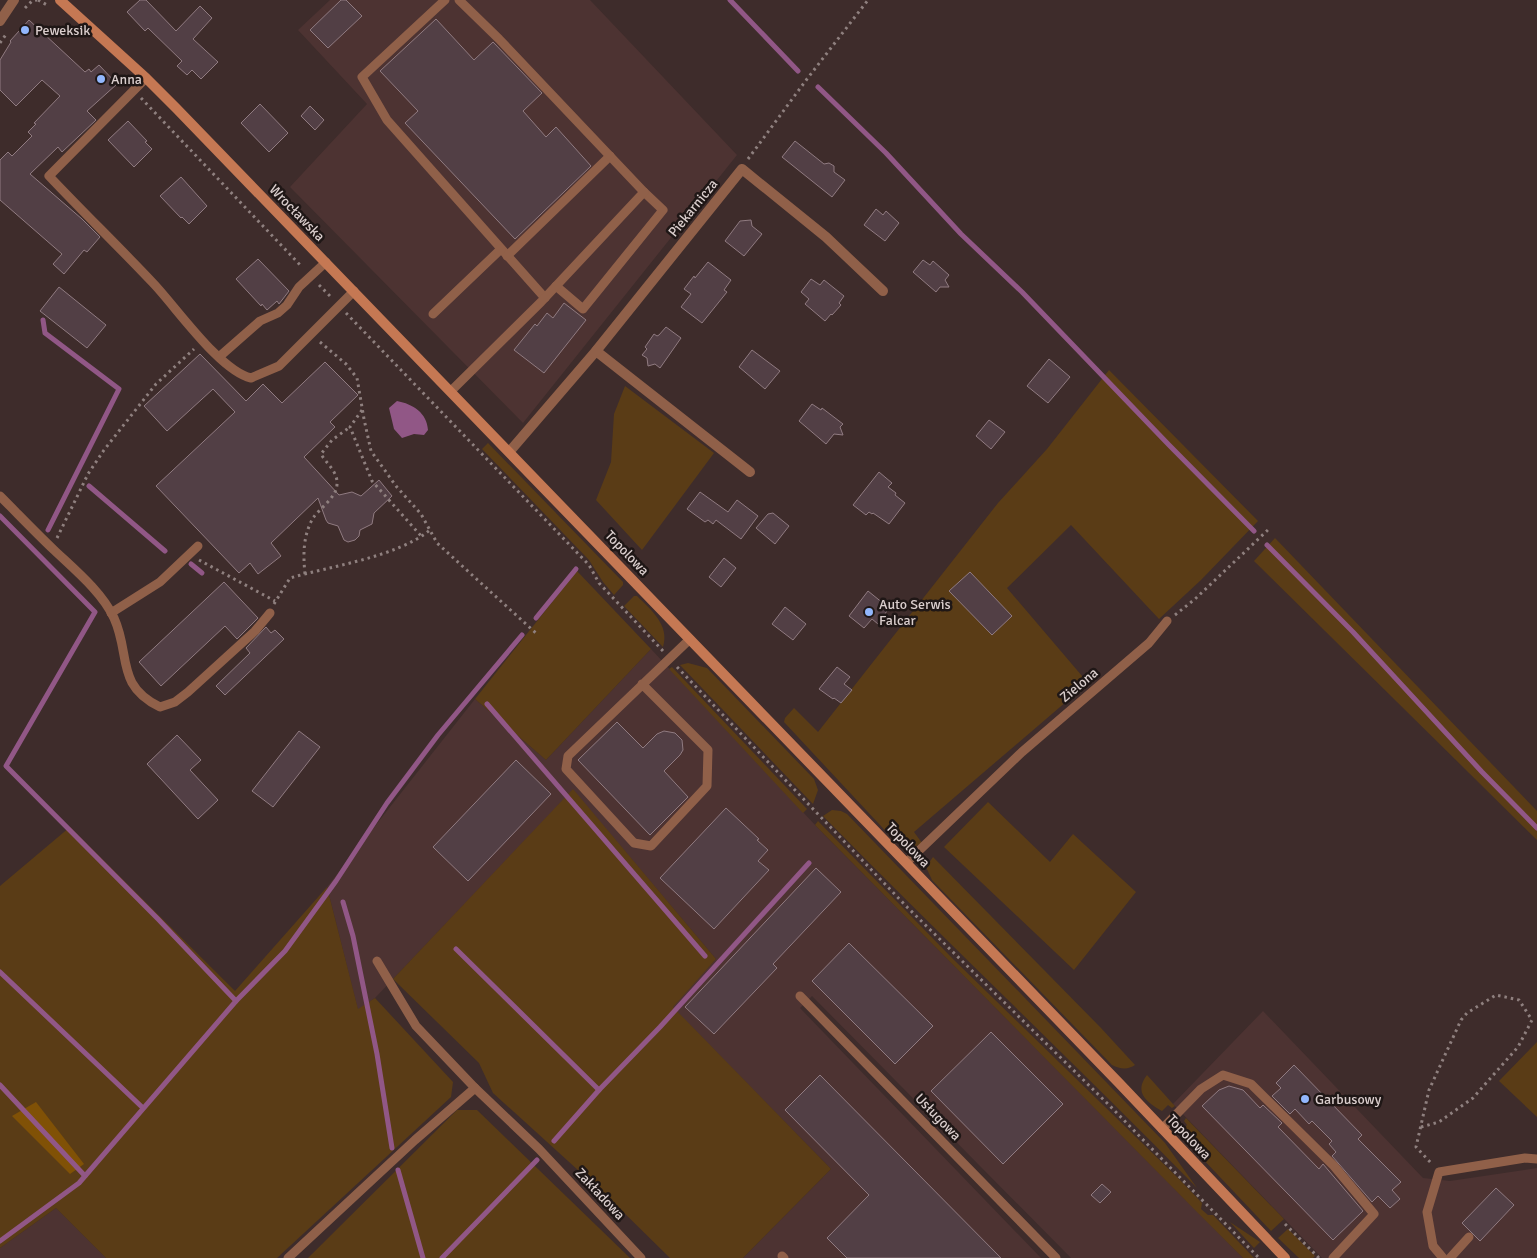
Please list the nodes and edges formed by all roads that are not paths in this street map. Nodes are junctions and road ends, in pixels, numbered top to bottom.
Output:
1 (14, 0) edge
2 (60, 0) edge
3 (445, 0) edge
4 (459, 0) edge
5 (0, 21) edge
6 (146, 78) junction
7 (610, 156) junction
8 (644, 192) junction
9 (504, 252) junction
10 (326, 262) junction
11 (556, 286) junction
12 (883, 291) dead end
13 (354, 292) junction
14 (545, 298) junction
15 (433, 314) dead end
16 (596, 351) junction
17 (220, 357) junction
18 (451, 391) junction
19 (510, 451) junction
20 (750, 472) dead end
21 (0, 496) edge
22 (198, 546) dead end
23 (270, 613) road end
24 (111, 614) junction
25 (1167, 621) road end
26 (690, 639) junction
27 (642, 684) junction
28 (906, 863) junction
29 (377, 961) dead end
30 (800, 996) dead end
31 (474, 1088) junction
32 (1162, 1129) junction
33 (1537, 1158) edge
34 (1469, 1237) dead end
35 (288, 1258) edge
36 (641, 1258) edge
37 (1056, 1258) edge
38 (1285, 1258) edge
39 (1333, 1258) edge
40 (1443, 1258) edge
41 (1450, 1258) edge

1 - 5 street
2 - 6 main road, Wrocławska
3 - 9 lane
4 - 7 lane
6 - 10 main road, Wrocławska
6 - 17 lane
7 - 8 lane
7 - 9 lane
8 - 11 lane
8 - 11 lane
9 - 14 lane
9 - 15 lane
10 - 13 main road, Wrocławska
10 - 17 lane
11 - 14 lane
12 - 16 street, Piekarnicza
13 - 17 lane
13 - 18 main road, Wrocławska
14 - 18 lane
16 - 19 street, Piekarnicza
16 - 20 street
18 - 19 main road, Wrocławska
19 - 26 main road, Topolowa
21 - 24 lane
22 - 24 lane
23 - 24 lane
25 - 28 lane, Zielona
26 - 27 lane
26 - 28 main road, Topolowa
27 - 27 lane
28 - 32 main road, Topolowa
29 - 31 lane, Zakładowa
30 - 37 lane, Usługowa
31 - 35 lane
31 - 36 lane, Zakładowa
32 - 38 main road, Topolowa
32 - 39 lane
33 - 40 lane
34 - 41 lane

